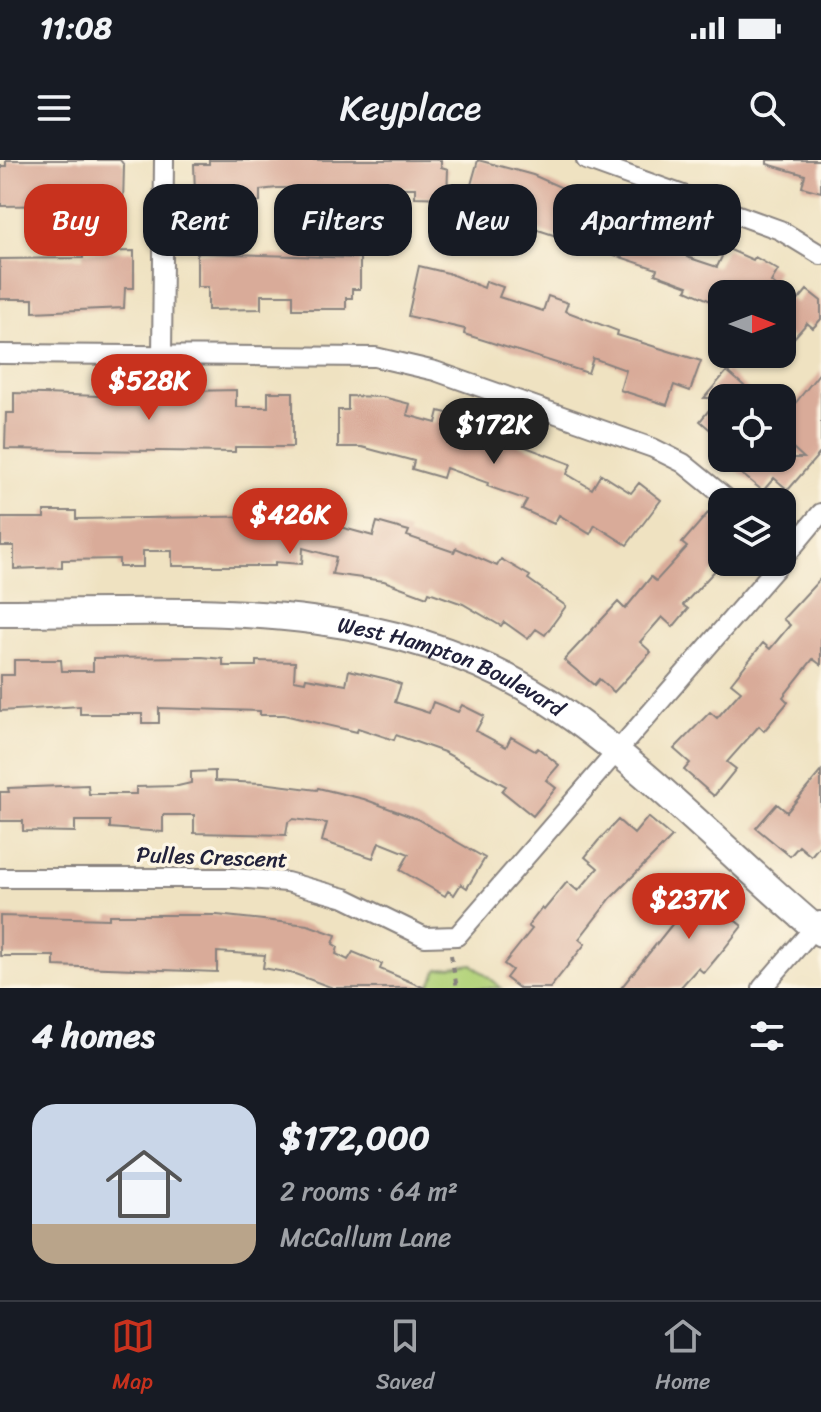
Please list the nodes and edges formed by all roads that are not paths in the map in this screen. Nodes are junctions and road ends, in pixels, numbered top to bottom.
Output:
1 (164, 160) edge
2 (586, 160) edge
3 (821, 255) edge
4 (0, 354) edge
5 (162, 355) junction
6 (714, 488) edge
7 (821, 513) edge
8 (796, 541) edge
9 (765, 576) edge
10 (0, 613) edge
11 (613, 752) junction
12 (0, 878) edge
13 (819, 927) edge
14 (762, 988) edge

1 - 5 street
2 - 3 street
4 - 5 street
5 - 6 street
7 - 8 street, Pulles Crescent
9 - 11 street, Pulles Crescent
10 - 11 street, West Hampton Boulevard
11 - 12 street, Pulles Crescent
11 - 13 street, West Hampton Boulevard
13 - 14 street

